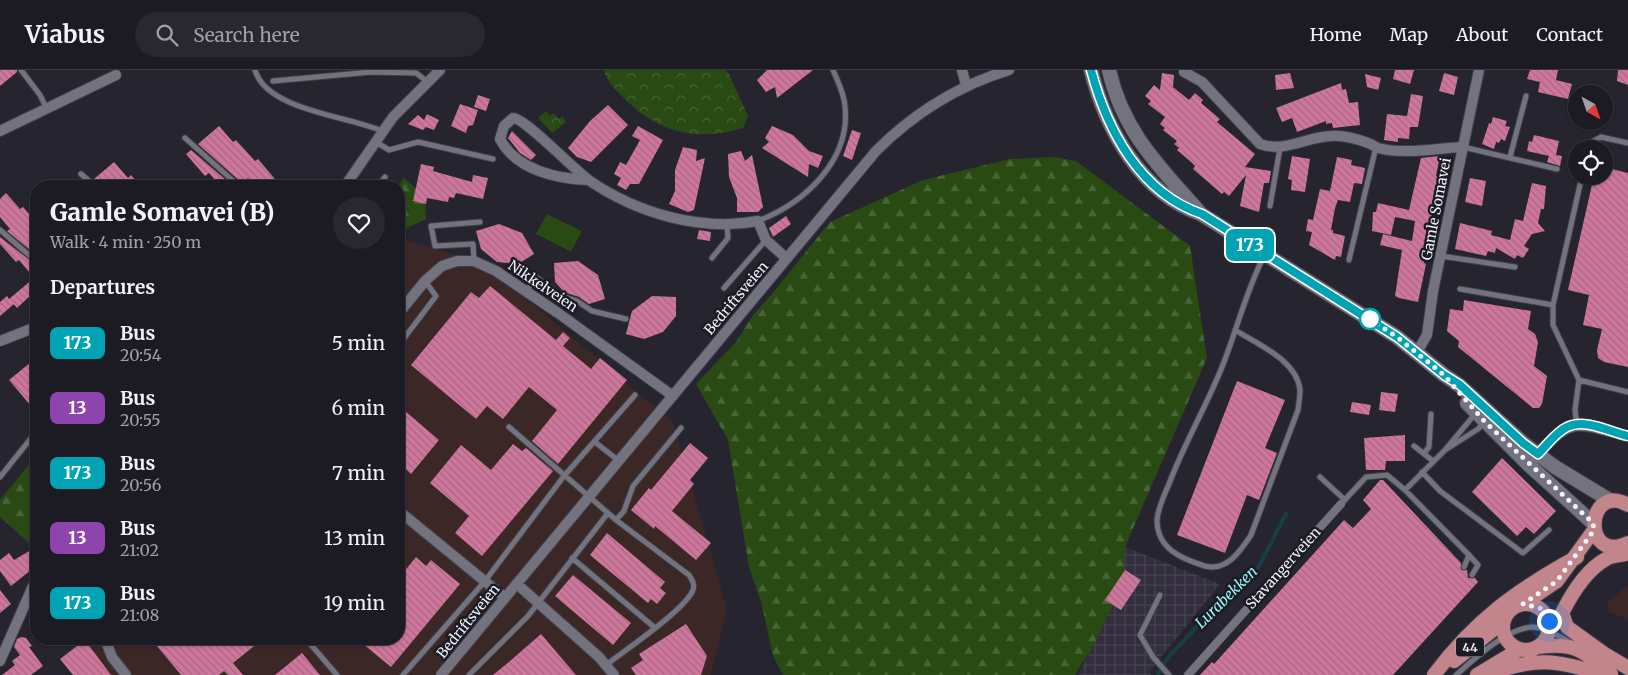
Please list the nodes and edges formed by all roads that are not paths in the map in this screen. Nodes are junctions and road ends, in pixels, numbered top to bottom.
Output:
1 (21, 70) edge
2 (255, 70) edge
3 (440, 70) edge
4 (833, 70) edge
5 (962, 70) edge
6 (1009, 70) edge
7 (1091, 70) edge
8 (1109, 70) edge
9 (1479, 70) edge
10 (1184, 72) dead end
11 (116, 75) dead end
12 (273, 81) dead end
13 (428, 82) junction
14 (966, 85) junction
15 (1526, 96) dead end
16 (48, 109) junction
17 (0, 131) edge
18 (382, 131) junction
19 (185, 138) dead end
20 (1596, 140) edge
21 (375, 141) junction
22 (1628, 143) edge
23 (1463, 147) junction
24 (1280, 148) junction
25 (1376, 148) junction
26 (1510, 157) junction
27 (493, 159) dead end
28 (1557, 169) dead end
29 (81, 174) dead end
30 (385, 177) dead end
31 (88, 180) edge
32 (232, 180) edge
33 (349, 180) edge
34 (383, 180) edge
35 (589, 180) junction
36 (1580, 185) edge
37 (1270, 206) dead end
38 (1202, 214) junction
39 (758, 221) junction
40 (480, 222) dead end
41 (727, 225) junction
42 (0, 230) edge
43 (766, 240) junction
44 (1266, 254) junction
45 (30, 256) edge
46 (1441, 256) junction
47 (712, 258) dead end
48 (786, 258) junction
49 (1349, 260) dead end
50 (474, 261) junction
51 (1515, 267) dead end
52 (425, 281) junction
53 (724, 288) dead end
54 (1460, 289) dead end
55 (526, 292) junction
56 (1553, 305) junction
57 (405, 306) edge
58 (626, 319) dead end
59 (30, 329) edge
60 (1235, 330) junction
61 (405, 337) edge
62 (0, 341) edge
63 (1417, 352) junction
64 (1579, 380) junction
65 (1628, 392) edge
66 (636, 395) dead end
67 (673, 396) junction
68 (1431, 414) dead end
69 (1482, 415) junction
70 (1577, 425) junction
71 (508, 427) dead end
72 (681, 428) dead end
73 (1628, 436) edge
74 (30, 440) edge
75 (596, 442) junction
76 (1414, 446) dead end
77 (1445, 450) junction
78 (1425, 452) junction
79 (1538, 454) junction
80 (619, 461) junction
81 (1432, 461) junction
82 (1529, 464) junction
83 (1422, 472) junction
84 (564, 476) junction
85 (0, 477) edge
86 (1320, 477) dead end
87 (1405, 490) junction
88 (589, 497) junction
89 (1343, 502) junction
90 (1623, 502) edge
91 (608, 513) junction
92 (405, 516) edge
93 (616, 520) junction
94 (1594, 527) junction
95 (1549, 530) dead end
96 (1628, 543) edge
97 (1614, 546) junction
98 (1628, 552) edge
99 (1469, 556) junction
100 (1577, 557) junction
101 (572, 558) junction
102 (1464, 567) dead end
103 (1472, 576) dead end
104 (485, 581) junction
105 (517, 584) junction
106 (30, 593) edge
107 (1160, 595) dead end
108 (504, 597) junction
109 (538, 601) junction
110 (1523, 604) junction
111 (1504, 621) junction
112 (1549, 625) junction
113 (654, 627) junction
114 (1506, 638) junction
115 (107, 645) edge
116 (311, 645) edge
117 (1538, 647) junction
118 (1520, 649) junction
119 (1610, 658) junction
120 (0, 661) edge
121 (606, 665) junction
122 (1628, 668) edge
123 (126, 675) edge
124 (337, 675) edge
125 (403, 675) edge
126 (442, 675) edge
127 (469, 675) edge
128 (614, 675) edge
129 (1169, 675) edge
130 (1188, 675) edge
131 (1436, 675) edge
132 (1456, 675) edge
133 (1477, 675) edge
134 (1487, 675) edge
135 (1603, 675) edge
136 (1612, 675) edge
137 (1627, 675) edge

1 - 16 lane
2 - 18 lane
3 - 13 street
4 - 39 lane
5 - 14 street
6 - 14 street, Bedriftsveien
7 - 38 main road
8 - 38 main road
9 - 23 street, Gamle Somavei
10 - 24 street
11 - 16 street
12 - 13 lane
13 - 18 street
14 - 48 street, Bedriftsveien
15 - 26 lane
16 - 17 street
18 - 21 street
19 - 32 lane
20 - 22 lane
21 - 27 lane
21 - 33 street
23 - 25 street
23 - 26 lane
23 - 46 street, Gamle Somavei
24 - 25 street
24 - 37 lane
25 - 49 lane
26 - 28 lane
29 - 31 lane
30 - 34 lane
35 - 35 street
35 - 41 street
36 - 56 lane
38 - 44 main road
39 - 41 street
39 - 43 street
40 - 50 lane
41 - 47 lane
42 - 45 lane
43 - 48 street
43 - 53 lane
44 - 60 lane
44 - 63 main road
46 - 51 lane
46 - 63 street, Gamle Somavei
48 - 67 street, Bedriftsveien
50 - 52 street
50 - 55 street, Nikkelveien
52 - 57 street
52 - 61 lane
54 - 56 lane
55 - 58 lane
55 - 67 street, Nikkelveien
56 - 64 lane
59 - 62 street
60 - 60 lane
63 - 69 main road
64 - 65 lane
64 - 70 lane
66 - 75 lane
67 - 80 street, Bedriftsveien
68 - 78 lane
69 - 77 lane
69 - 77 lane
69 - 79 main road
69 - 82 main road
70 - 73 street
70 - 79 street
71 - 84 lane
72 - 93 lane
74 - 85 lane
75 - 80 lane
75 - 84 lane
76 - 78 lane
77 - 81 lane
78 - 81 lane
79 - 82 street
79 - 90 main road
80 - 88 street, Bedriftsveien
81 - 83 lane
82 - 94 main road
83 - 87 lane
83 - 95 lane
84 - 88 lane
84 - 104 lane
86 - 89 lane
87 - 89 lane, Stavangerveien
87 - 99 lane
88 - 91 lane
88 - 105 street, Bedriftsveien
89 - 130 street, Stavangerveien
90 - 94 main road
91 - 93 lane
91 - 101 lane
92 - 104 street
93 - 113 lane
94 - 97 main road
94 - 100 main road
96 - 97 main road
97 - 112 main road
98 - 119 main road
99 - 102 lane
99 - 103 lane
100 - 110 main road
100 - 131 main road
101 - 109 lane
101 - 113 lane
104 - 108 street
104 - 125 lane
105 - 108 street, Bedriftsveien
105 - 109 street, Bedriftsveien
106 - 120 street
107 - 129 lane
108 - 126 street, Bedriftsveien
109 - 121 street, Bedriftsveien
109 - 127 lane
110 - 111 main road
110 - 112 main road
111 - 114 main road
111 - 131 main road, 44
112 - 114 lane
112 - 117 main road
112 - 119 main road
112 - 137 lane
113 - 121 lane
114 - 118 main road
114 - 132 lane
115 - 123 street
116 - 124 lane
117 - 118 main road
117 - 136 main road
118 - 133 main road, 44
119 - 122 main road
121 - 128 street, Bedriftsveien
134 - 135 main road

